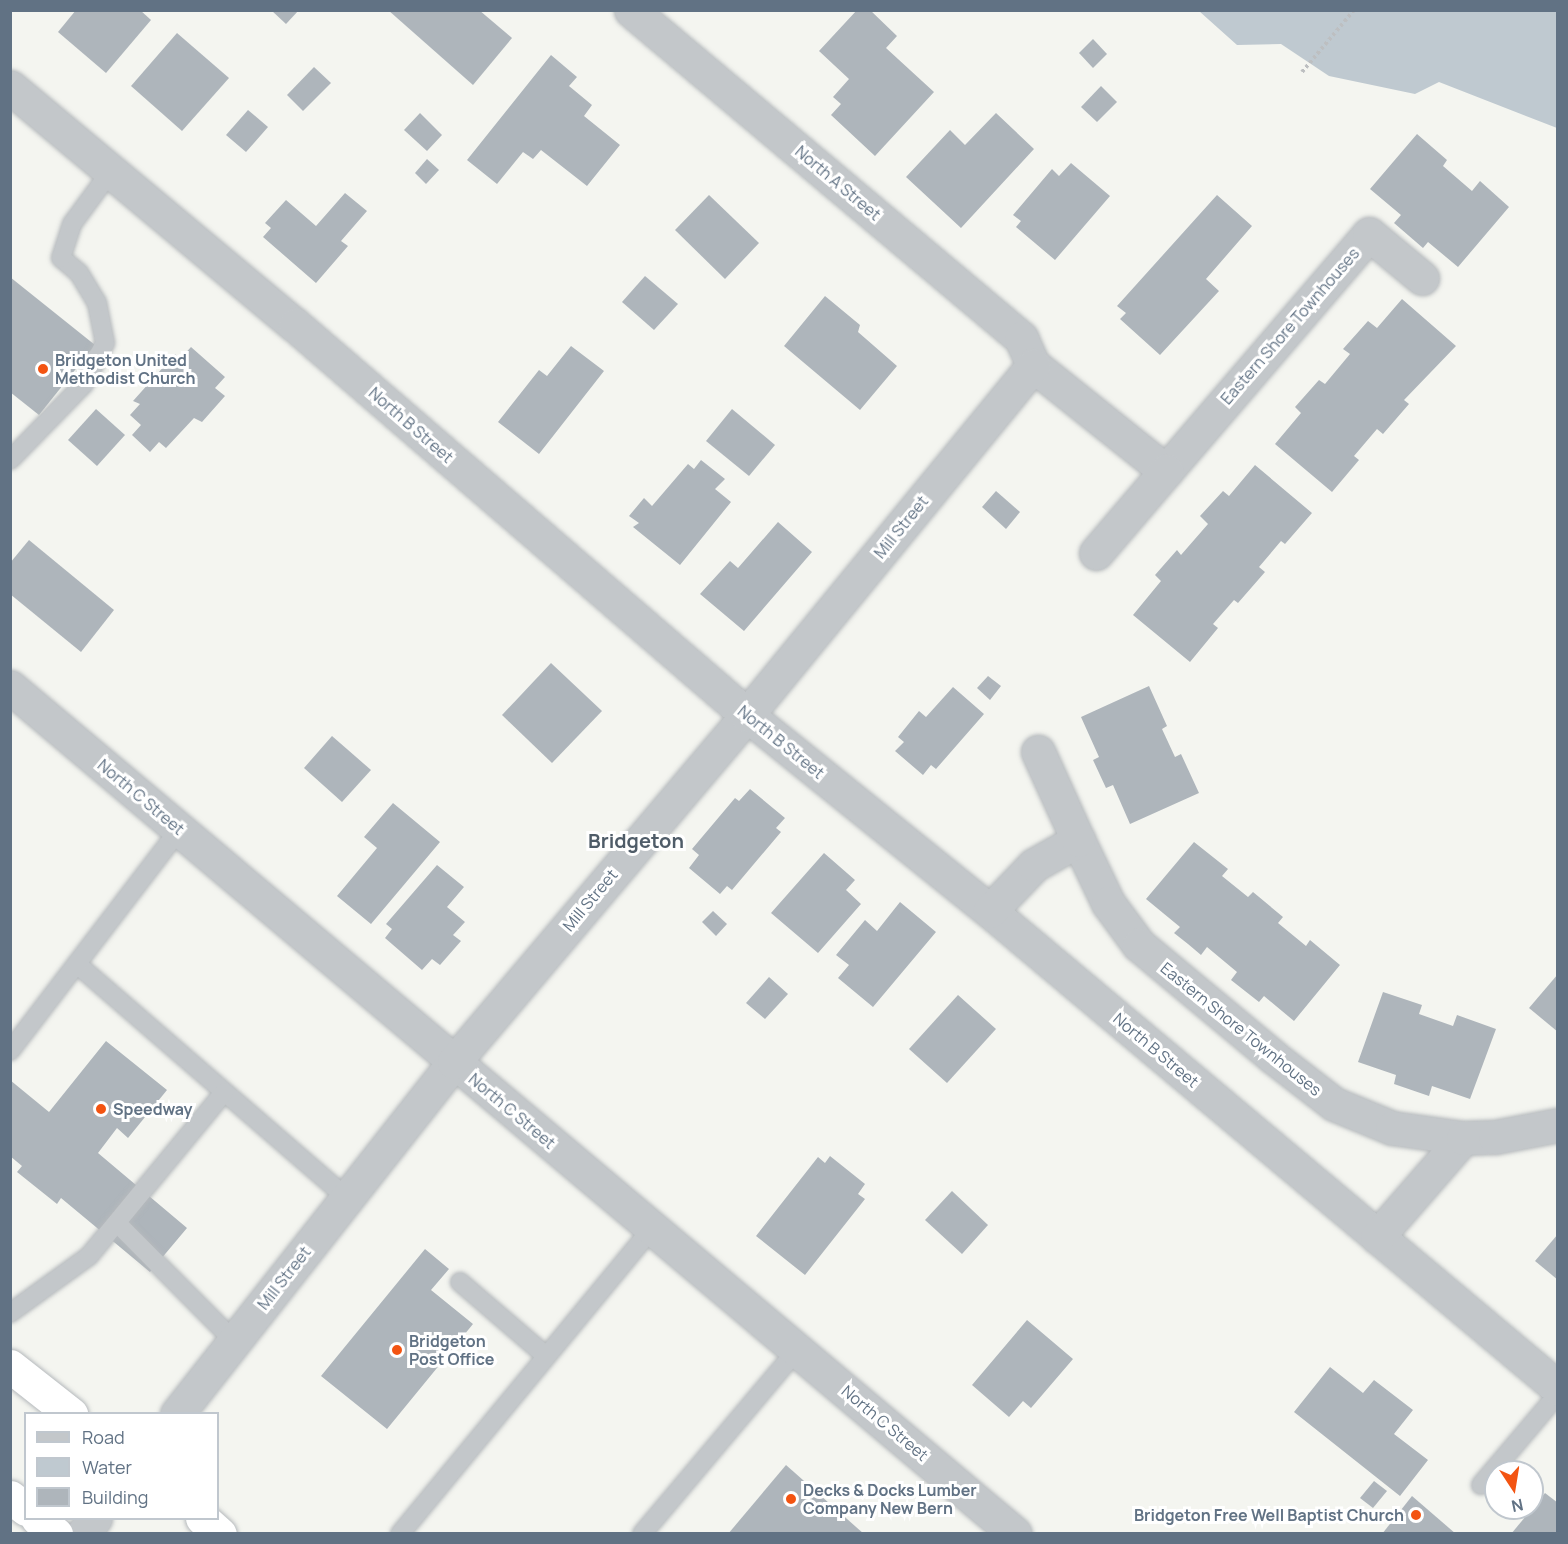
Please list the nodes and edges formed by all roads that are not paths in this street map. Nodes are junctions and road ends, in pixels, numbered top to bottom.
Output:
1 (631, 10) edge
2 (10, 87) edge
3 (111, 171) junction
4 (1422, 278) dead end
5 (1033, 365) junction
6 (10, 460) edge
7 (1166, 471) junction
8 (1096, 553) dead end
9 (10, 687) edge
10 (747, 715) junction
11 (1038, 752) dead end
12 (179, 830) junction
13 (1078, 840) junction
14 (990, 911) junction
15 (78, 965) junction
16 (10, 1051) edge
17 (454, 1062) junction
18 (224, 1092) junction
19 (1557, 1125) edge
20 (1463, 1138) junction
21 (347, 1198) junction
22 (117, 1222) junction
23 (652, 1228) junction
24 (1377, 1237) junction
25 (460, 1282) dead end
26 (10, 1313) edge
27 (234, 1341) junction
28 (797, 1350) junction
29 (546, 1356) junction
30 (10, 1366) edge
31 (1557, 1388) edge
32 (1557, 1394) edge
33 (69, 1412) edge
34 (178, 1412) edge
35 (1481, 1485) dead end
36 (10, 1497) edge
37 (24, 1508) edge
38 (40, 1520) edge
39 (93, 1520) edge
40 (204, 1520) edge
41 (56, 1533) edge
42 (83, 1533) edge
43 (220, 1533) edge
44 (400, 1533) edge
45 (642, 1533) edge
46 (1015, 1533) edge

1 - 5 street, North A Street
2 - 3 street, North B Street
3 - 6 lane
3 - 10 street, North B Street
4 - 7 street, Eastern Shore Townhouses
5 - 7 street
5 - 10 street, Mill Street
7 - 8 street, Eastern Shore Townhouses
9 - 12 street, North C Street
10 - 14 street, North B Street
10 - 17 street, Mill Street
11 - 13 street, Eastern Shore Townhouses
12 - 15 lane
12 - 17 street, North C Street
13 - 14 street
13 - 20 street, Eastern Shore Townhouses
14 - 24 street, North B Street
15 - 16 lane
15 - 18 lane
17 - 21 street, Mill Street
17 - 23 street, North C Street
18 - 21 lane
18 - 22 lane
19 - 20 street, Eastern Shore Townhouses
20 - 24 street
21 - 27 street, Mill Street
22 - 26 lane
22 - 27 lane
23 - 28 street, North C Street
23 - 29 lane
24 - 31 street, North B Street
25 - 29 lane
27 - 34 street, Mill Street
28 - 45 lane
28 - 46 street, North C Street
29 - 44 lane
30 - 33 highway
32 - 35 lane
36 - 37 highway
38 - 41 highway
39 - 42 street
40 - 43 highway

